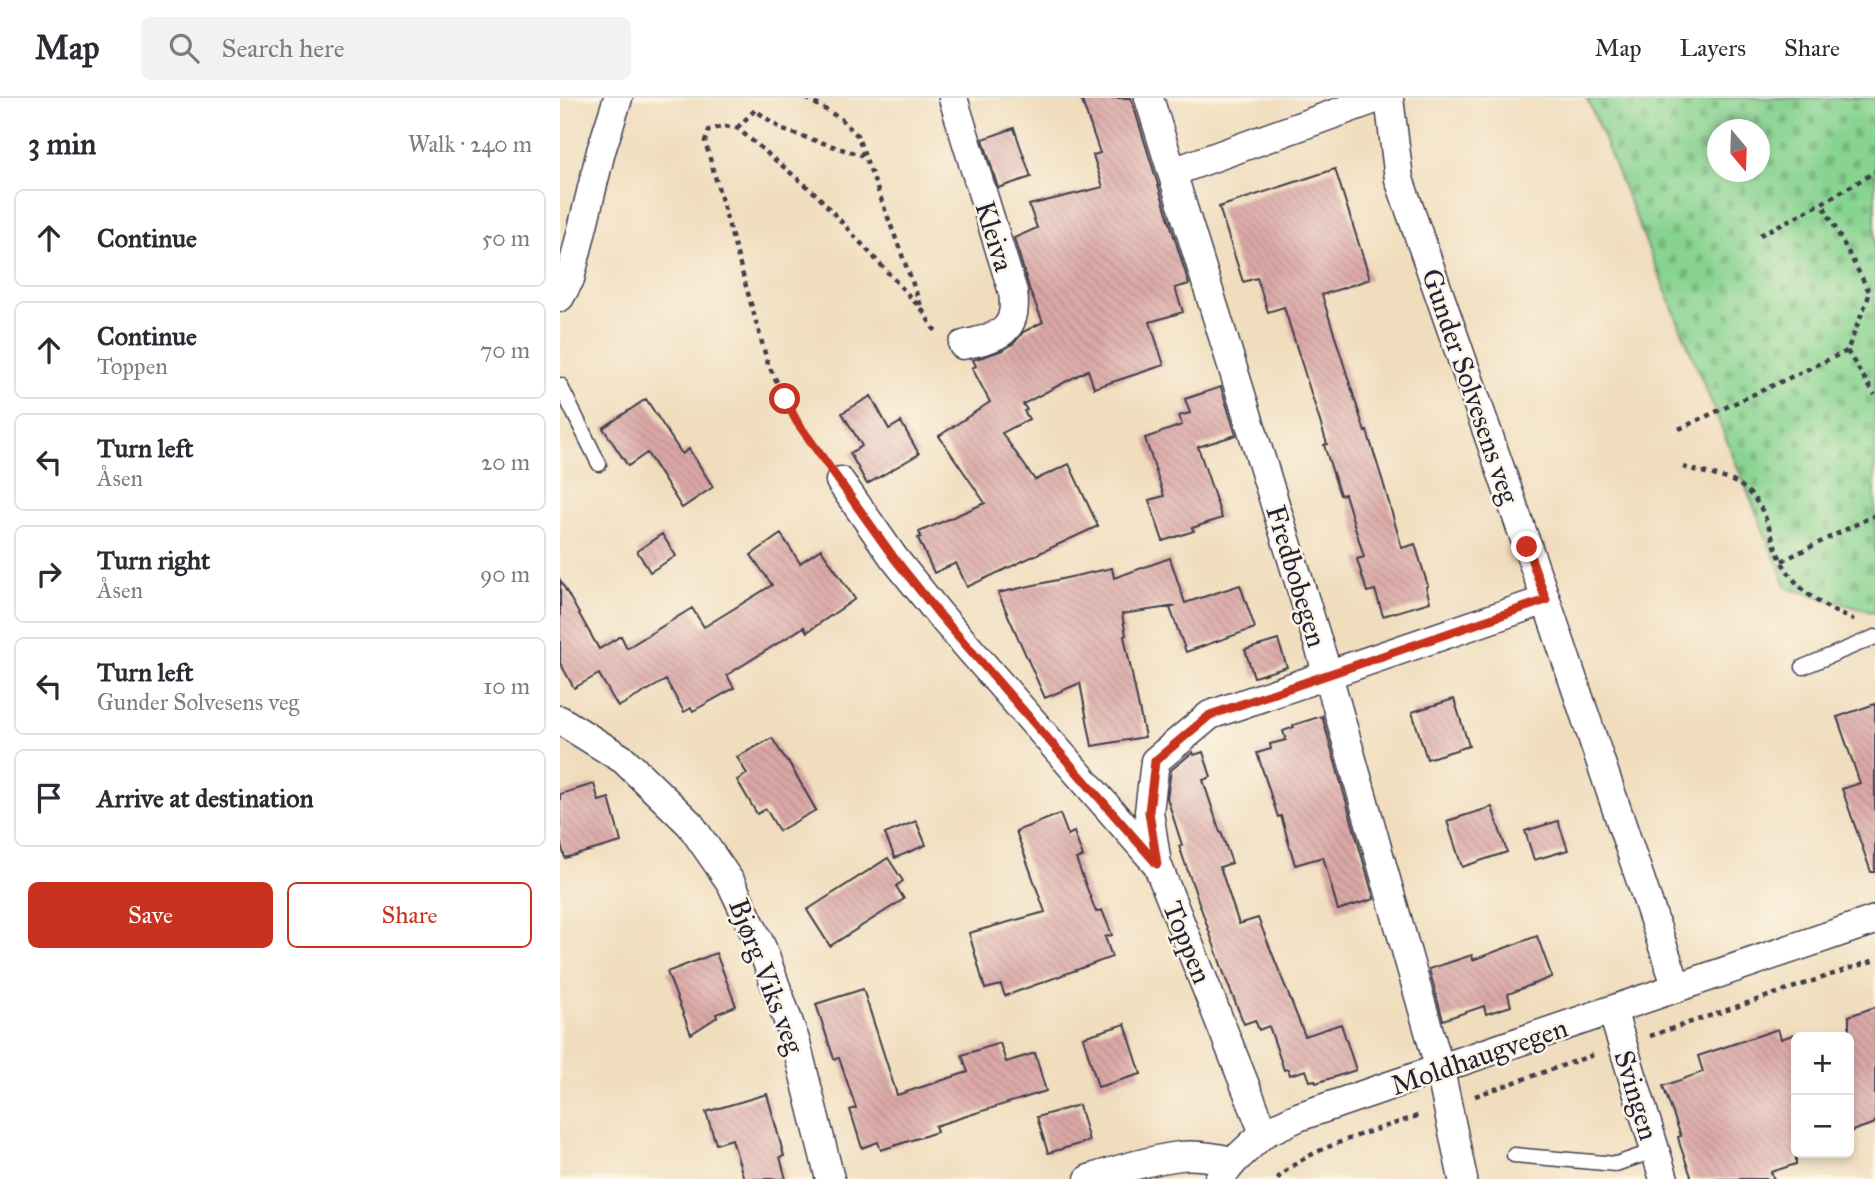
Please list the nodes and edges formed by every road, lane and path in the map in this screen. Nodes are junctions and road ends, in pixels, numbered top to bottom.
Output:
1 (618, 98) edge
2 (806, 98) edge
3 (953, 98) edge
4 (1149, 98) edge
5 (1378, 98) edge
6 (1389, 98) edge
7 (737, 128) junction
8 (864, 153) junction
9 (1173, 172) junction
10 (1875, 173) edge
11 (1822, 203) junction
12 (1760, 235) dead end
13 (560, 297) edge
14 (923, 311) junction
15 (963, 345) joint
16 (1847, 351) junction
17 (560, 385) edge
18 (1875, 395) edge
19 (1679, 429) dead end
20 (598, 464) dead end
21 (1684, 467) dead end
22 (840, 481) joint
23 (1875, 515) edge
24 (1781, 561) junction
25 (1546, 600) junction
26 (1864, 622) dead end
27 (1875, 637) edge
28 (1803, 667) dead end
29 (1328, 675) junction
30 (560, 720) edge
31 (1157, 864) junction
32 (1875, 920) edge
33 (1875, 960) edge
34 (1677, 988) junction
35 (1612, 1010) junction
36 (1622, 1045) junction
37 (1440, 1070) junction
38 (1447, 1105) junction
39 (1264, 1133) junction
40 (1654, 1151) junction
41 (1514, 1155) dead end
42 (1227, 1170) edge
43 (830, 1179) edge
44 (1089, 1179) edge
45 (1277, 1179) edge
46 (1463, 1179) edge
47 (1664, 1179) edge

1 - 13 street
2 - 8 path
3 - 15 street, Kleiva
4 - 9 street, Fredbobegen
5 - 9 street
6 - 25 street, Gunder Solvesens veg
7 - 8 path
7 - 14 path
7 - 22 path
8 - 14 path
9 - 29 street, Fredbobegen
10 - 11 path
11 - 12 path
11 - 16 path
14 - 15 path
16 - 18 path
16 - 19 path
17 - 20 lane
21 - 24 path
22 - 31 street, Toppen
23 - 24 path
24 - 26 path
25 - 29 street
25 - 34 street, Gunder Solvesens veg
27 - 28 lane
29 - 31 street
29 - 37 street, Fredbobegen
30 - 43 street, Bjørg Viks veg
31 - 39 street, Toppen
32 - 34 street, Moldhaugvegen
33 - 36 path
34 - 35 street, Moldhaugvegen
35 - 36 street, Svingen
35 - 37 street, Moldhaugvegen
36 - 38 path
36 - 40 street, Svingen
37 - 38 street, Fredbobegen
37 - 39 street, Moldhaugvegen
38 - 45 path
38 - 46 street, Fredbobegen
39 - 42 street, Moldhaugvegen
40 - 41 lane
40 - 47 street, Svingen
42 - 44 street, Moldhaugvegen

